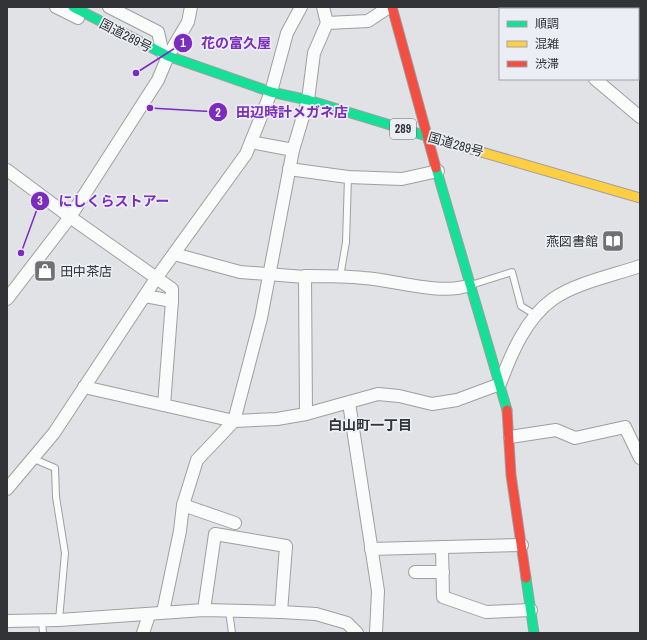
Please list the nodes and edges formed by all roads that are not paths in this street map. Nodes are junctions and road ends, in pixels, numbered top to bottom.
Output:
1 (56, 7) edge
2 (73, 7) edge
3 (109, 7) edge
4 (191, 7) edge
5 (301, 7) edge
6 (323, 7) edge
7 (390, 7) edge
8 (326, 23) junction
9 (166, 55) junction
10 (596, 80) edge
11 (271, 92) junction
12 (308, 100) junction
13 (640, 116) edge
14 (427, 135) junction
15 (251, 142) junction
16 (292, 150) junction
17 (289, 169) junction
18 (7, 170) edge
19 (438, 171) junction
20 (348, 177) junction
21 (640, 198) edge
22 (70, 217) junction
23 (174, 254) junction
24 (640, 266) edge
25 (270, 274) junction
26 (157, 277) junction
27 (305, 277) junction
28 (340, 277) junction
29 (470, 285) junction
30 (145, 296) junction
31 (7, 299) edge
32 (172, 301) junction
33 (537, 316) junction
34 (500, 384) junction
35 (84, 387) junction
36 (349, 403) junction
37 (164, 406) junction
38 (306, 414) junction
39 (234, 421) junction
40 (510, 437) junction
41 (640, 458) edge
42 (34, 459) junction
43 (7, 489) edge
44 (183, 505) junction
45 (235, 523) dead end
46 (522, 545) junction
47 (442, 547) junction
48 (371, 549) junction
49 (415, 572) dead end
50 (443, 572) junction
51 (204, 610) junction
52 (531, 610) junction
53 (229, 611) junction
54 (163, 612) junction
55 (281, 612) junction
56 (149, 615) junction
57 (59, 620) junction
58 (7, 622) edge
59 (42, 627) edge
60 (143, 633) edge
61 (232, 633) edge
62 (357, 633) edge
63 (376, 633) edge
64 (534, 633) edge

1 - 9 street
2 - 9 main road, 国道289号 / 289
3 - 9 street
4 - 9 street
5 - 11 street
6 - 8 street
7 - 8 street
7 - 14 main road
8 - 12 street
9 - 11 main road, 国道289号 / 289
9 - 22 street
10 - 13 street
11 - 12 main road, 国道289号 / 289
11 - 15 street
12 - 14 main road, 国道289号 / 289
12 - 16 street
14 - 19 main road
14 - 21 main road, 国道289号 / 289
15 - 16 street
15 - 23 street
16 - 17 street
17 - 20 street
17 - 25 street
18 - 22 street
19 - 20 street
19 - 29 main road
20 - 28 lane
22 - 26 street
22 - 31 street
23 - 25 street
23 - 26 street
24 - 33 street
25 - 27 street
25 - 39 street
26 - 30 street
26 - 32 street
27 - 28 street
27 - 38 street
28 - 29 street
29 - 33 lane
29 - 34 main road
30 - 32 street
30 - 35 street
32 - 37 street
33 - 34 street
34 - 36 street
34 - 40 main road
35 - 37 street
35 - 42 street
36 - 38 street
36 - 48 street
37 - 39 street
38 - 39 street
39 - 44 street
40 - 41 street
40 - 46 main road
42 - 43 street
42 - 57 lane
44 - 45 street
44 - 54 street
46 - 47 street
46 - 52 main road
47 - 48 street
47 - 50 street
48 - 63 street
49 - 50 street
50 - 52 street
51 - 53 street
51 - 54 street
51 - 55 street
52 - 64 main road
53 - 55 street
53 - 61 lane
54 - 56 street
55 - 62 street
56 - 57 street
56 - 60 street
57 - 59 street
58 - 59 street

